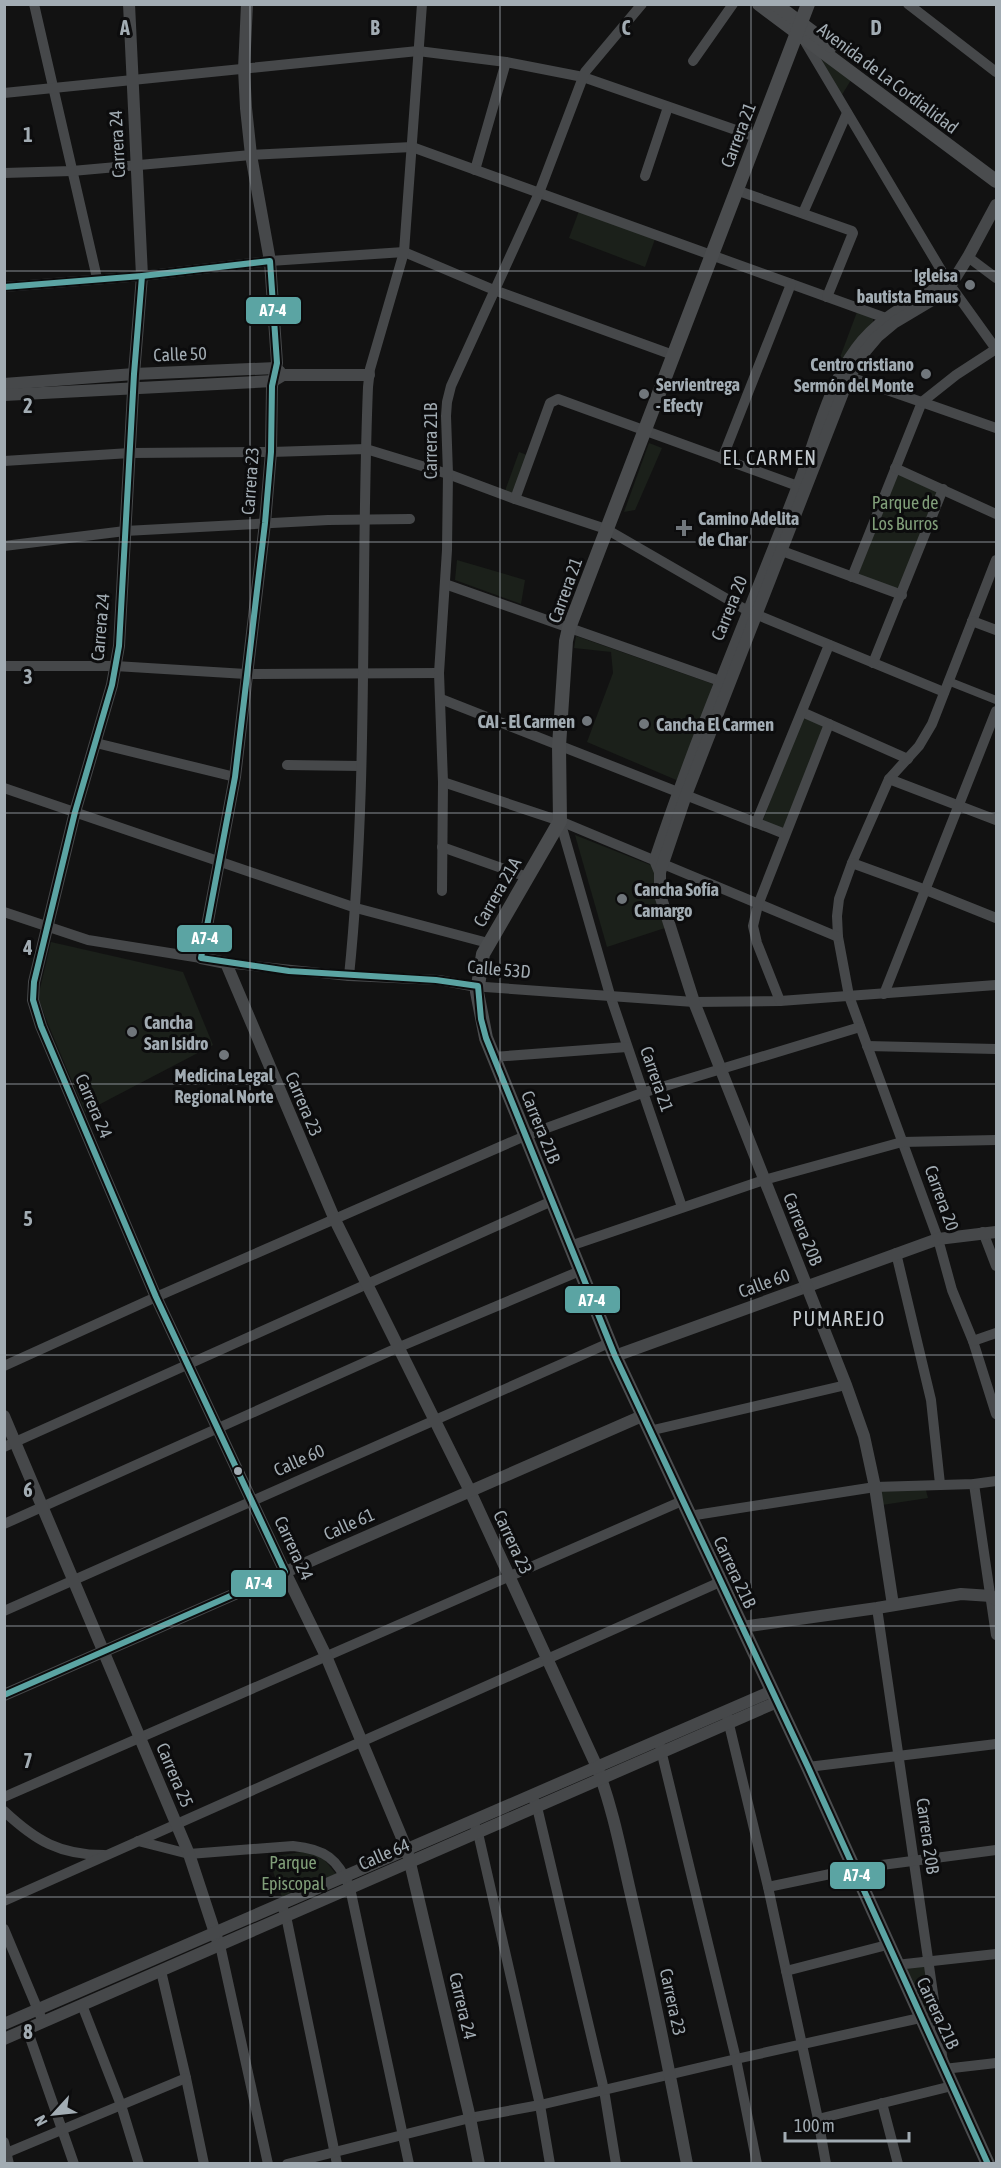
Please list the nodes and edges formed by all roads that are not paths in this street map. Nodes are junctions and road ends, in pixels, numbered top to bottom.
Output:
1 (34, 4) edge
2 (129, 4) edge
3 (247, 4) edge
4 (422, 4) edge
5 (642, 4) edge
6 (733, 4) edge
7 (759, 4) edge
8 (775, 4) edge
9 (808, 4) edge
10 (908, 4) edge
11 (800, 31) junction
12 (418, 51) junction
13 (693, 61) dead end
14 (506, 62) junction
15 (244, 69) junction
16 (996, 72) edge
17 (583, 77) junction
18 (132, 81) junction
19 (54, 88) junction
20 (4, 93) edge
21 (668, 107) junction
22 (847, 113) junction
23 (756, 137) junction
24 (412, 147) junction
25 (252, 155) junction
26 (136, 166) junction
27 (475, 170) junction
28 (72, 171) junction
29 (996, 171) edge
30 (4, 173) edge
31 (645, 176) dead end
32 (996, 181) edge
33 (736, 190) junction
34 (539, 193) junction
35 (996, 206) edge
36 (803, 213) junction
37 (404, 252) junction
38 (711, 255) junction
39 (968, 257) junction
40 (270, 261) junction
41 (142, 276) junction
42 (98, 278) junction
43 (996, 278) edge
44 (791, 284) junction
45 (950, 285) junction
46 (4, 287) edge
47 (494, 290) junction
48 (827, 297) junction
49 (890, 320) junction
50 (996, 349) edge
51 (673, 355) junction
52 (278, 375) junction
53 (369, 375) junction
54 (844, 375) junction
55 (134, 380) junction
56 (4, 384) edge
57 (4, 395) edge
58 (922, 402) junction
59 (996, 428) edge
60 (644, 431) junction
61 (366, 449) junction
62 (271, 452) junction
63 (130, 453) junction
64 (722, 459) junction
65 (4, 460) edge
66 (895, 468) junction
67 (448, 474) junction
68 (802, 488) junction
69 (943, 489) junction
70 (515, 499) junction
71 (996, 514) edge
72 (410, 519) dead end
73 (365, 520) junction
74 (265, 523) junction
75 (606, 529) junction
76 (125, 531) junction
77 (4, 546) edge
78 (782, 551) junction
79 (996, 560) edge
80 (852, 577) junction
81 (445, 584) junction
82 (902, 595) junction
83 (752, 613) junction
84 (972, 621) junction
85 (569, 628) junction
86 (996, 630) edge
87 (829, 645) junction
88 (873, 663) junction
89 (4, 666) edge
90 (115, 666) junction
91 (362, 672) junction
92 (440, 673) junction
93 (246, 674) junction
94 (720, 681) junction
95 (948, 681) junction
96 (944, 692) junction
97 (441, 699) junction
98 (996, 700) edge
99 (996, 711) edge
100 (802, 712) junction
101 (829, 724) junction
102 (994, 727) edge
103 (96, 743) junction
104 (559, 746) junction
105 (908, 759) junction
106 (287, 765) dead end
107 (361, 766) junction
108 (235, 777) junction
109 (889, 778) junction
110 (442, 782) junction
111 (4, 788) edge
112 (682, 794) junction
113 (959, 805) junction
114 (75, 812) junction
115 (996, 820) edge
116 (560, 821) junction
117 (756, 823) junction
118 (785, 834) junction
119 (442, 847) junction
120 (220, 861) junction
121 (852, 863) junction
122 (660, 866) junction
123 (527, 877) junction
124 (926, 890) junction
125 (442, 891) dead end
126 (758, 905) junction
127 (356, 909) junction
128 (4, 912) edge
129 (996, 918) edge
130 (48, 928) junction
131 (838, 938) junction
132 (488, 943) junction
133 (201, 958) junction
134 (226, 963) junction
135 (349, 976) junction
136 (996, 985) edge
137 (478, 986) junction
138 (884, 994) junction
139 (610, 995) junction
140 (849, 996) junction
141 (780, 1001) junction
142 (694, 1002) junction
143 (860, 1027) junction
144 (867, 1046) junction
145 (627, 1047) junction
146 (996, 1049) edge
147 (493, 1057) junction
148 (721, 1069) junction
149 (642, 1093) junction
150 (525, 1136) junction
151 (996, 1140) edge
152 (902, 1142) junction
153 (764, 1180) junction
154 (552, 1201) junction
155 (682, 1207) junction
156 (334, 1220) junction
157 (983, 1232) junction
158 (996, 1232) edge
159 (938, 1239) junction
160 (570, 1246) junction
161 (896, 1253) junction
162 (996, 1266) edge
163 (580, 1271) junction
164 (366, 1284) junction
165 (807, 1287) junction
166 (156, 1297) junction
167 (996, 1333) edge
168 (973, 1341) junction
169 (397, 1348) junction
170 (612, 1349) junction
171 (188, 1365) junction
172 (4, 1366) edge
173 (846, 1384) junction
174 (996, 1414) edge
175 (4, 1416) edge
176 (642, 1416) junction
177 (434, 1420) junction
178 (219, 1428) junction
179 (649, 1431) junction
180 (10, 1444) edge
181 (996, 1480) edge
182 (940, 1484) junction
183 (974, 1484) junction
184 (875, 1487) junction
185 (470, 1491) junction
186 (252, 1501) junction
187 (682, 1501) junction
188 (43, 1507) junction
189 (689, 1516) junction
190 (4, 1524) edge
191 (285, 1572) junction
192 (510, 1576) junction
193 (75, 1581) junction
194 (720, 1582) junction
195 (994, 1598) edge
196 (892, 1605) junction
197 (877, 1608) junction
198 (4, 1611) edge
199 (742, 1627) junction
200 (996, 1635) edge
201 (104, 1651) junction
202 (326, 1656) junction
203 (546, 1660) junction
204 (4, 1695) edge
205 (775, 1697) junction
206 (727, 1718) junction
207 (140, 1739) junction
208 (362, 1741) junction
209 (996, 1744) edge
210 (660, 1747) junction
211 (899, 1756) junction
212 (808, 1767) junction
213 (599, 1773) junction
214 (4, 1797) edge
215 (534, 1802) junction
216 (4, 1811) edge
217 (176, 1824) junction
218 (475, 1827) junction
219 (138, 1841) junction
220 (996, 1850) edge
221 (189, 1854) junction
222 (108, 1856) junction
223 (409, 1856) junction
224 (914, 1862) junction
225 (853, 1869) junction
226 (345, 1876) junction
227 (768, 1887) junction
228 (350, 1888) junction
229 (4, 1901) edge
230 (281, 1904) junction
231 (286, 1916) junction
232 (4, 1929) edge
233 (216, 1932) junction
234 (219, 1945) junction
235 (887, 1945) junction
236 (996, 1954) edge
237 (928, 1961) junction
238 (896, 1965) junction
239 (136, 1967) junction
240 (161, 1971) junction
241 (786, 1971) junction
242 (141, 1980) junction
243 (82, 2005) junction
244 (38, 2009) junction
245 (920, 2018) junction
246 (43, 2022) junction
247 (4, 2024) edge
248 (27, 2029) junction
249 (4, 2039) edge
250 (801, 2044) junction
251 (736, 2059) junction
252 (996, 2063) edge
253 (944, 2069) junction
254 (670, 2074) junction
255 (186, 2078) junction
256 (952, 2086) junction
257 (604, 2090) junction
258 (882, 2103) junction
259 (121, 2105) junction
260 (540, 2106) junction
261 (470, 2118) junction
262 (818, 2119) junction
263 (61, 2130) junction
264 (402, 2135) junction
265 (335, 2150) junction
266 (6, 2153) edge
267 (74, 2163) edge
268 (139, 2163) edge
269 (204, 2163) edge
270 (268, 2163) edge
271 (286, 2163) edge
272 (337, 2163) edge
273 (409, 2163) edge
274 (479, 2163) edge
275 (550, 2163) edge
276 (616, 2163) edge
277 (687, 2163) edge
278 (757, 2163) edge
279 (826, 2163) edge
280 (898, 2163) edge
281 (988, 2163) edge

1 - 19 street
2 - 18 street, Carrera 24
3 - 15 street, Carrera 23
4 - 12 street
5 - 17 street, Carrera 21B
6 - 13 street
7 - 11 main road, Avenida de La Cordialidad
8 - 11 main road, Avenida de La Cordialidad
9 - 11 main road, Carrera 21
10 - 16 street
11 - 22 street
11 - 23 main road, Carrera 21
11 - 29 main road, Avenida de La Cordialidad
11 - 32 main road, Avenida de La Cordialidad
12 - 14 street
12 - 15 street
12 - 24 street
14 - 17 street
14 - 27 street
15 - 18 street
15 - 25 street, Carrera 23
17 - 21 street
17 - 34 street, Carrera 21B
18 - 19 street
18 - 26 street, Carrera 24
19 - 20 street
19 - 28 street
21 - 23 street
21 - 31 street
22 - 36 street
22 - 45 street
23 - 33 main road, Carrera 21
24 - 25 street
24 - 27 street
24 - 37 street
25 - 26 street
25 - 40 street, Carrera 23
26 - 28 street
26 - 41 street, Carrera 24
27 - 34 street
28 - 30 street
28 - 42 street
33 - 36 street
33 - 38 main road, Carrera 21
34 - 38 street
34 - 47 street, Carrera 21B
35 - 39 street, Carrera 20
36 - 48 street
37 - 40 street
37 - 47 street
37 - 53 street
38 - 44 street
38 - 51 main road, Carrera 21
39 - 43 street
39 - 45 street, Carrera 20
40 - 41 street
40 - 52 street, Carrera 23
41 - 42 street
41 - 55 street, Carrera 24
42 - 46 street
44 - 48 street
44 - 64 street
45 - 49 street, Carrera 20
45 - 50 street
47 - 51 street
47 - 67 street, Carrera 21B
48 - 49 street
49 - 54 street, Carrera 20
50 - 58 street
51 - 60 main road, Carrera 21
52 - 53 street, Calle 50
52 - 55 street, Calle 50
52 - 62 street, Carrera 23
53 - 61 street
54 - 58 street
54 - 68 street, Carrera 20
55 - 56 street, Calle 50
55 - 57 street, Calle 50
55 - 63 street, Carrera 24
58 - 59 street
58 - 66 street
60 - 64 street
60 - 70 street
60 - 75 main road, Carrera 21
61 - 62 street
61 - 67 street
61 - 73 street
62 - 63 street
62 - 74 street, Carrera 23
63 - 65 street
63 - 76 street, Carrera 24
64 - 68 street
66 - 69 street
66 - 80 street
67 - 70 street
67 - 81 street, Carrera 21B
68 - 78 street, Carrera 20
68 - 83 street, Carrera 20
69 - 71 street
69 - 82 street
70 - 75 street
72 - 73 street
73 - 74 street
73 - 91 street
74 - 76 street
74 - 93 street, Carrera 23
75 - 83 street
75 - 85 main road, Carrera 21
76 - 77 street
76 - 90 street, Carrera 24
78 - 80 street
78 - 83 street, Carrera 20
79 - 84 street
80 - 82 street
81 - 85 street
81 - 92 street, Carrera 21B
82 - 88 street
83 - 87 street
83 - 94 street, Carrera 20
83 - 112 street, Carrera 20
84 - 86 street
84 - 95 street
85 - 94 street
85 - 104 main road, Carrera 21
87 - 88 street
87 - 100 street
88 - 96 street
89 - 90 street
90 - 93 street
90 - 103 street, Carrera 24
91 - 92 street
91 - 93 street
91 - 107 street
92 - 97 street, Carrera 21B
93 - 108 street, Carrera 23
94 - 112 street, Carrera 20
95 - 96 street
95 - 98 street
96 - 105 street
97 - 104 street
97 - 110 street, Carrera 21B
99 - 102 street
100 - 101 street
100 - 117 street
101 - 105 street
101 - 118 street
102 - 113 street
103 - 108 street
103 - 114 street, Carrera 24
104 - 112 street
104 - 116 main road, Carrera 21
105 - 109 street
106 - 107 street
107 - 127 street
108 - 120 street, Carrera 23
109 - 113 street
109 - 121 street, Carrera 20
110 - 116 street
110 - 119 street, Carrera 21B
111 - 114 street
112 - 117 street
112 - 122 street, Carrera 20
113 - 115 street
113 - 124 street
114 - 120 street
114 - 130 street, Carrera 24
116 - 122 street
116 - 123 main road, Carrera 21A
116 - 139 street, Carrera 21
117 - 118 street
118 - 126 street
119 - 123 street
119 - 125 street, Carrera 21B
120 - 127 street
120 - 133 street, Carrera 23
121 - 124 street
121 - 131 street, Carrera 20
122 - 126 street
122 - 142 street, Carrera 20B
123 - 132 main road, Carrera 21A
124 - 129 street
124 - 138 street
126 - 131 street
126 - 141 street
127 - 132 street
127 - 135 street
128 - 130 street, Calle 53D
130 - 133 street, Calle 53D
130 - 166 street, Carrera 24
131 - 140 street, Carrera 20
132 - 137 main road, Carrera 21A
133 - 134 street, Calle 53D
134 - 135 street, Calle 53D
134 - 156 street, Carrera 23
135 - 137 street, Calle 53D
136 - 138 street, Calle 53D
137 - 139 street, Calle 53D
137 - 147 main road, Carrera 21B
138 - 140 street, Calle 53D
139 - 142 street, Calle 53D
139 - 145 street, Carrera 21
140 - 141 street, Calle 53D
140 - 143 street, Carrera 20
141 - 142 street, Calle 53D
142 - 148 street, Carrera 20B
143 - 144 street, Carrera 20
143 - 148 street
144 - 146 street
144 - 152 street, Carrera 20
145 - 147 street
145 - 149 street, Carrera 21
147 - 150 main road, Carrera 21B
148 - 149 street
148 - 153 street, Carrera 20B
149 - 150 street
149 - 155 street, Carrera 21
150 - 154 main road, Carrera 21B
150 - 156 street
151 - 152 street
152 - 153 street
152 - 159 street, Carrera 20
153 - 155 street
153 - 165 street, Carrera 20B
154 - 160 main road, Carrera 21B
154 - 164 street
155 - 160 street
156 - 164 street, Carrera 23
156 - 166 street
157 - 158 street, Calle 60
157 - 159 street, Calle 60
157 - 162 street
159 - 161 street, Calle 60
159 - 168 street, Carrera 20
160 - 163 main road, Carrera 21B
161 - 165 street, Calle 60
161 - 182 street
163 - 169 street
163 - 170 main road, Carrera 21B
164 - 169 street, Carrera 23
164 - 171 street
165 - 170 street, Calle 60
165 - 173 street, Carrera 20B
166 - 171 street, Carrera 24
166 - 172 street
167 - 168 street
168 - 174 street, Carrera 20
169 - 177 street, Carrera 23
169 - 178 street
170 - 176 main road, Carrera 21B
170 - 177 street, Calle 60
171 - 178 street, Carrera 24
171 - 180 street
173 - 179 street
173 - 184 street, Carrera 20B
175 - 180 street, Carrera 25
176 - 179 main road, Carrera 21B
176 - 185 street, Calle 61
177 - 185 street, Carrera 23
177 - 186 street, Calle 60
178 - 186 street, Carrera 24
178 - 188 street
179 - 187 main road, Carrera 21B
180 - 188 street, Carrera 25
181 - 183 street
182 - 183 street
182 - 184 street
183 - 195 street
184 - 189 street
184 - 196 street, Carrera 20B
185 - 191 street, Calle 61
185 - 192 street, Carrera 23
186 - 191 street, Carrera 24
186 - 193 street, Calle 60
187 - 189 main road, Carrera 21B
187 - 192 street
188 - 190 street
188 - 193 street, Carrera 25
189 - 194 main road, Carrera 21B
191 - 201 street, Calle 61
191 - 202 street, Carrera 24
192 - 202 street
192 - 203 street, Carrera 23
193 - 198 street, Calle 60
193 - 201 street, Carrera 25
194 - 199 main road, Carrera 21B
194 - 203 street
195 - 196 street
195 - 200 street
196 - 197 street
197 - 199 street
197 - 211 street, Carrera 20B
199 - 205 main road, Carrera 21B
201 - 204 street, Calle 61
201 - 207 street, Carrera 25
202 - 207 street
202 - 208 street, Carrera 24
203 - 208 street
203 - 213 street, Carrera 23
205 - 206 street, Calle 64
205 - 212 main road, Carrera 21B
206 - 210 street, Calle 64
206 - 227 street
207 - 214 street
207 - 217 street, Carrera 25
208 - 217 street
208 - 223 street, Carrera 24
209 - 211 street
210 - 213 street, Calle 64
210 - 251 street
211 - 212 street
211 - 224 street, Carrera 20B
212 - 225 main road, Carrera 21B
213 - 215 street, Calle 64
213 - 254 street, Carrera 23
215 - 218 street, Calle 64
215 - 257 street
216 - 222 street
217 - 219 street
217 - 221 street, Carrera 25
218 - 223 street, Calle 64
218 - 260 street
219 - 221 street
219 - 222 street
220 - 224 street
221 - 226 street
221 - 233 street, Carrera 25
222 - 229 street
223 - 226 street, Calle 64
223 - 228 street, Calle 64
223 - 261 street, Carrera 24
224 - 225 street
224 - 237 street, Carrera 20B
225 - 227 street
225 - 235 main road, Carrera 21B
226 - 228 street
226 - 230 street, Calle 64
227 - 241 street
228 - 231 street, Calle 64
228 - 264 street
230 - 231 street
230 - 233 street, Calle 64
231 - 234 street, Calle 64
231 - 265 street
232 - 244 street
233 - 234 street, Carrera 25
233 - 239 street, Calle 64
234 - 240 street, Calle 64
234 - 270 street, Carrera 25
235 - 238 main road, Carrera 21B
235 - 241 street
236 - 237 street
237 - 238 street
237 - 253 street, Carrera 20B
238 - 245 main road, Carrera 21B
239 - 242 street
239 - 244 street, Calle 64
240 - 242 street, Calle 64
240 - 255 street
241 - 250 street
242 - 243 street, Calle 64
243 - 246 street, Calle 64
243 - 259 street
244 - 246 street
244 - 247 street, Calle 64
245 - 250 street
245 - 253 main road, Carrera 21B
246 - 248 street, Calle 64
248 - 249 street, Calle 64
248 - 263 street
250 - 251 street
250 - 262 street
251 - 254 street
251 - 278 street
252 - 253 street
253 - 256 main road, Carrera 21B
254 - 257 street
254 - 277 street, Carrera 23
255 - 259 street
255 - 269 street
256 - 258 street
256 - 281 main road, Carrera 21B
257 - 260 street
257 - 276 street
258 - 262 street
258 - 280 street
259 - 263 street
259 - 268 street
260 - 261 street
260 - 275 street
261 - 264 street
261 - 274 street, Carrera 24
262 - 279 street
263 - 266 street
263 - 267 street
264 - 265 street
264 - 273 street
265 - 271 street
265 - 272 street

